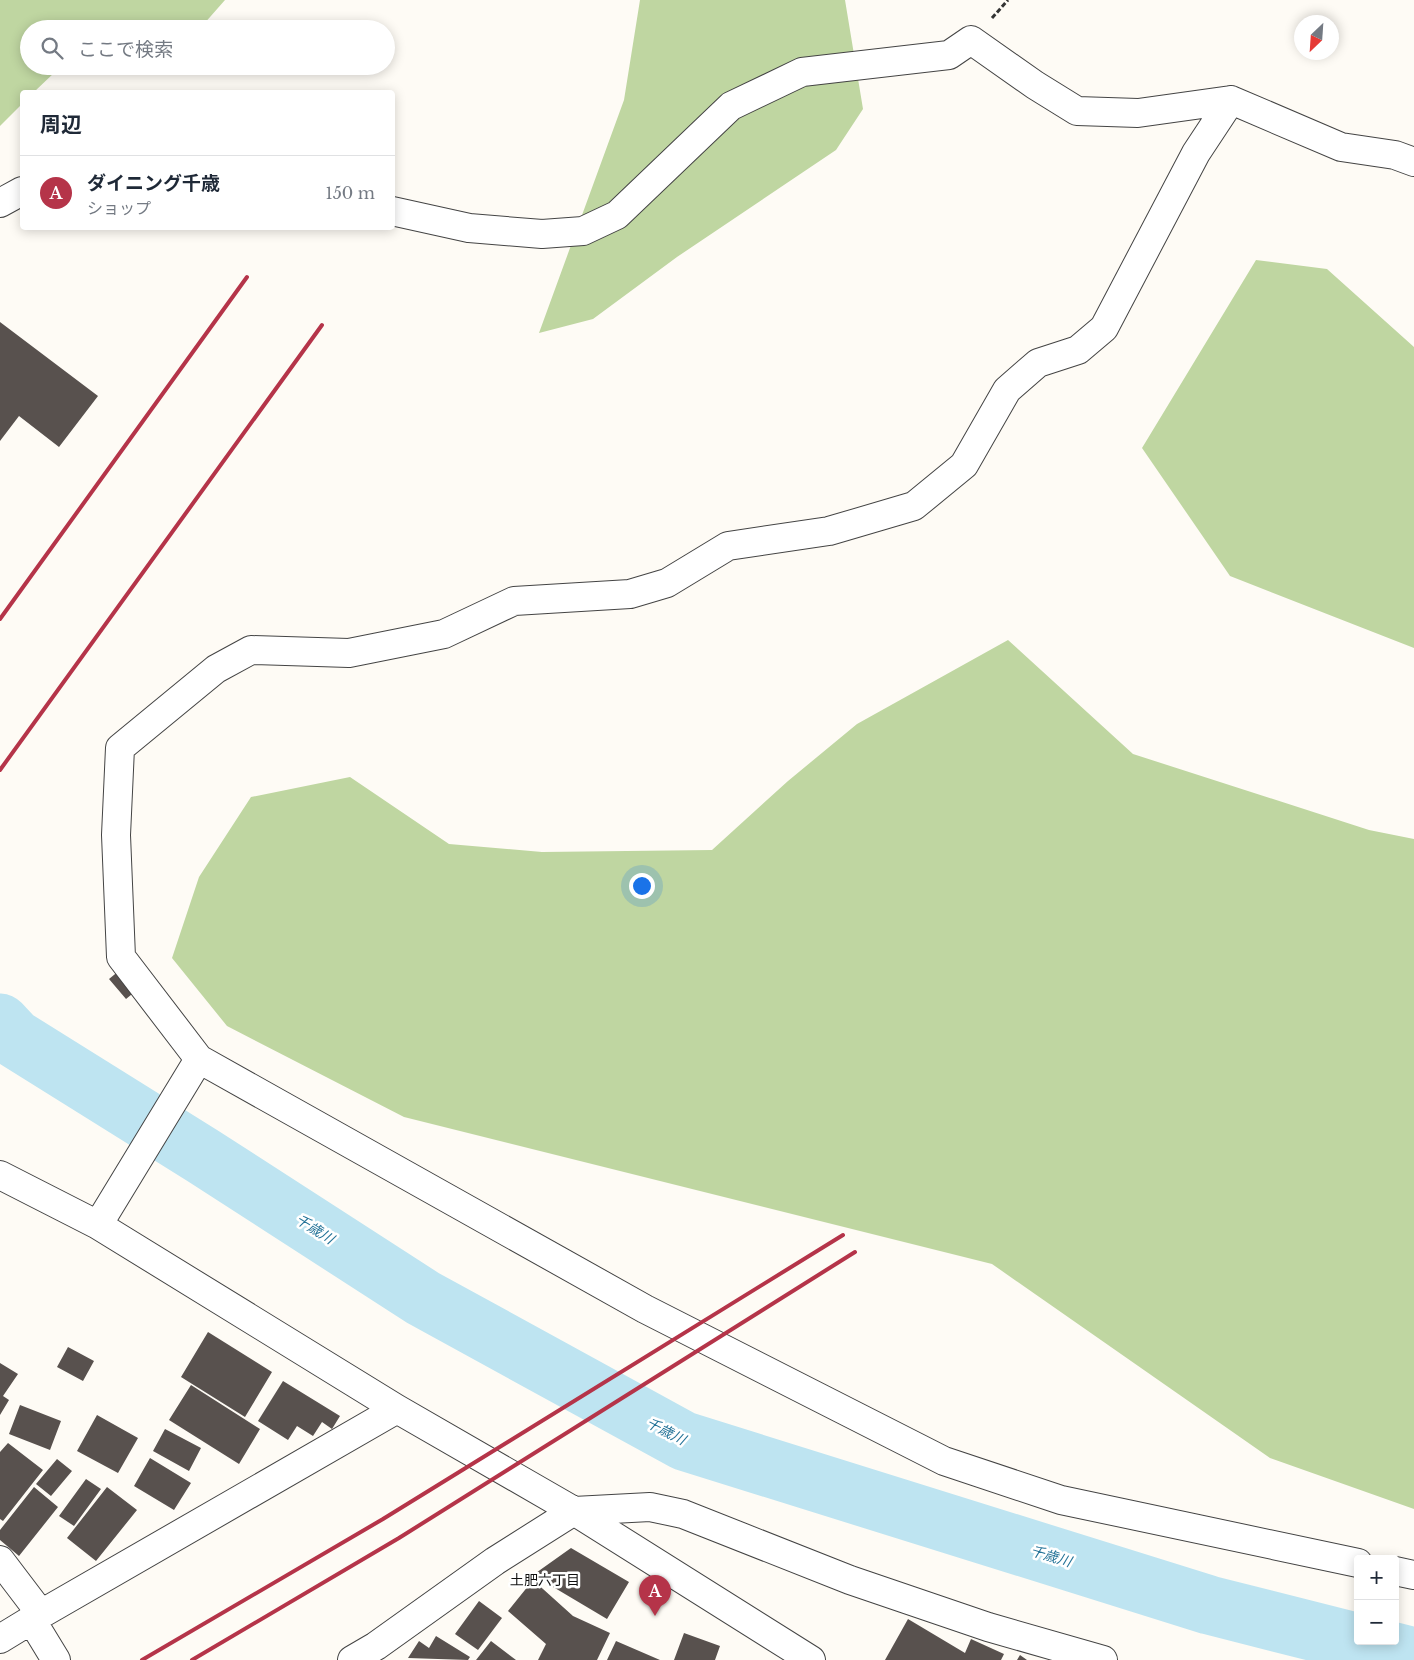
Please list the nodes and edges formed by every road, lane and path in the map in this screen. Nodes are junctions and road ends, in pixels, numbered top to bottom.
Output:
1 (1231, 100) junction
2 (1414, 162) edge
3 (20, 193) edge
4 (0, 203) edge
5 (395, 211) edge
6 (194, 1066) junction
7 (0, 1175) edge
8 (102, 1217) junction
9 (397, 1409) junction
10 (574, 1511) junction
11 (0, 1560) edge
12 (1354, 1562) edge
13 (1399, 1572) edge
14 (1414, 1575) edge
15 (17, 1625) edge
16 (384, 1653) edge
17 (56, 1660) edge
18 (352, 1660) edge
19 (811, 1660) edge
20 (1103, 1660) edge

1 - 2 street
1 - 5 street
1 - 6 street
3 - 4 street
6 - 8 street
6 - 12 street
7 - 8 street
8 - 9 street
9 - 10 street
9 - 15 street
10 - 16 street
10 - 19 street
10 - 20 street
11 - 15 street
13 - 14 street
15 - 17 street
16 - 18 street

